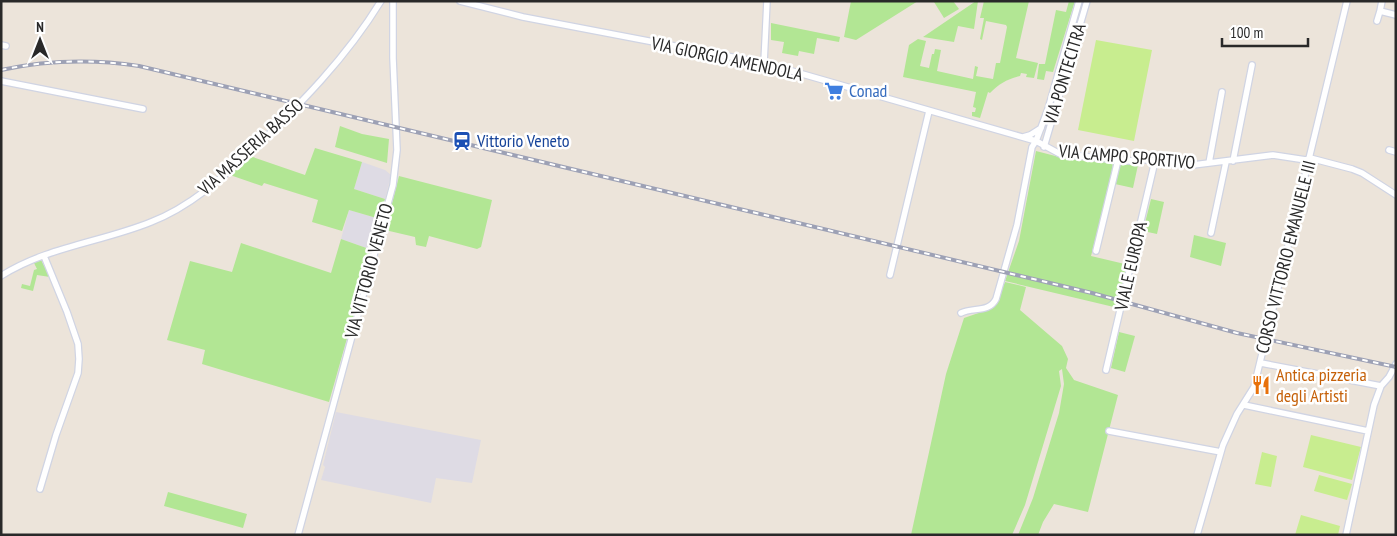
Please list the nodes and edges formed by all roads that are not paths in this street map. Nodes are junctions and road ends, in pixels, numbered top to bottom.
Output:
1 (381, 1) edge
2 (393, 1) edge
3 (460, 1) edge
4 (767, 1) edge
5 (1079, 1) edge
6 (1088, 1) edge
7 (1347, 1) edge
8 (1382, 1) edge
9 (1380, 11) junction
10 (1396, 15) edge
11 (1377, 20) dead end
12 (764, 63) junction
13 (1252, 64) dead end
14 (1, 81) edge
15 (1222, 92) dead end
16 (143, 108) dead end
17 (929, 112) junction
18 (1041, 128) junction
19 (1020, 137) junction
20 (1036, 142) junction
21 (1044, 147) junction
22 (1389, 150) dead end
23 (1396, 152) edge
24 (1310, 158) junction
25 (1118, 160) junction
26 (1233, 161) junction
27 (1155, 162) junction
28 (1226, 162) junction
29 (1209, 163) junction
30 (1396, 195) edge
31 (1211, 233) dead end
32 (1096, 251) dead end
33 (44, 256) junction
34 (890, 274) dead end
35 (1, 276) edge
36 (961, 313) dead end
37 (1261, 363) junction
38 (1396, 364) edge
39 (1106, 370) dead end
40 (1381, 386) junction
41 (1244, 405) junction
42 (1109, 431) dead end
43 (1368, 431) junction
44 (1221, 452) junction
45 (40, 488) dead end
46 (298, 535) edge
47 (1197, 535) edge
48 (1346, 535) edge

1 - 33 street, VIA MASSERIA BASSO
2 - 46 street, VIA VITTORIO VENETO
3 - 12 street, VIA GIORGIO AMENDOLA
4 - 12 street
5 - 18 street, VIA PONTECITRA
6 - 21 street, VIA PONTECITRA
7 - 24 street, CORSO VITTORIO EMANUELE III
8 - 9 street
9 - 10 street
9 - 11 street
12 - 17 street, VIA GIORGIO AMENDOLA
13 - 26 street
14 - 16 street
15 - 29 street
17 - 19 street, VIA GIORGIO AMENDOLA
17 - 34 street
18 - 19 street
18 - 20 street, VIA PONTECITRA
19 - 20 street, VIA GIORGIO AMENDOLA
20 - 21 street, VIA CAMPO SPORTIVO
20 - 36 street, VIA PONTECITRA
21 - 25 street, VIA CAMPO SPORTIVO
22 - 23 street
24 - 26 street, VIA CAMPO SPORTIVO
24 - 30 street, VIA CAMPO SPORTIVO
24 - 37 street, CORSO VITTORIO EMANUELE III
25 - 27 street, VIA CAMPO SPORTIVO
25 - 32 street
26 - 28 street, VIA CAMPO SPORTIVO
27 - 29 street, VIA CAMPO SPORTIVO
27 - 39 street, VIALE EUROPA
28 - 29 street, VIA CAMPO SPORTIVO
28 - 31 street
33 - 35 street, VIA MASSERIA BASSO
33 - 45 street
37 - 40 street
37 - 41 street, CORSO VITTORIO EMANUELE III
38 - 40 street
40 - 43 street
41 - 43 street
41 - 44 street, CORSO VITTORIO EMANUELE III
42 - 44 street
43 - 48 street
44 - 47 street, CORSO VITTORIO EMANUELE III

